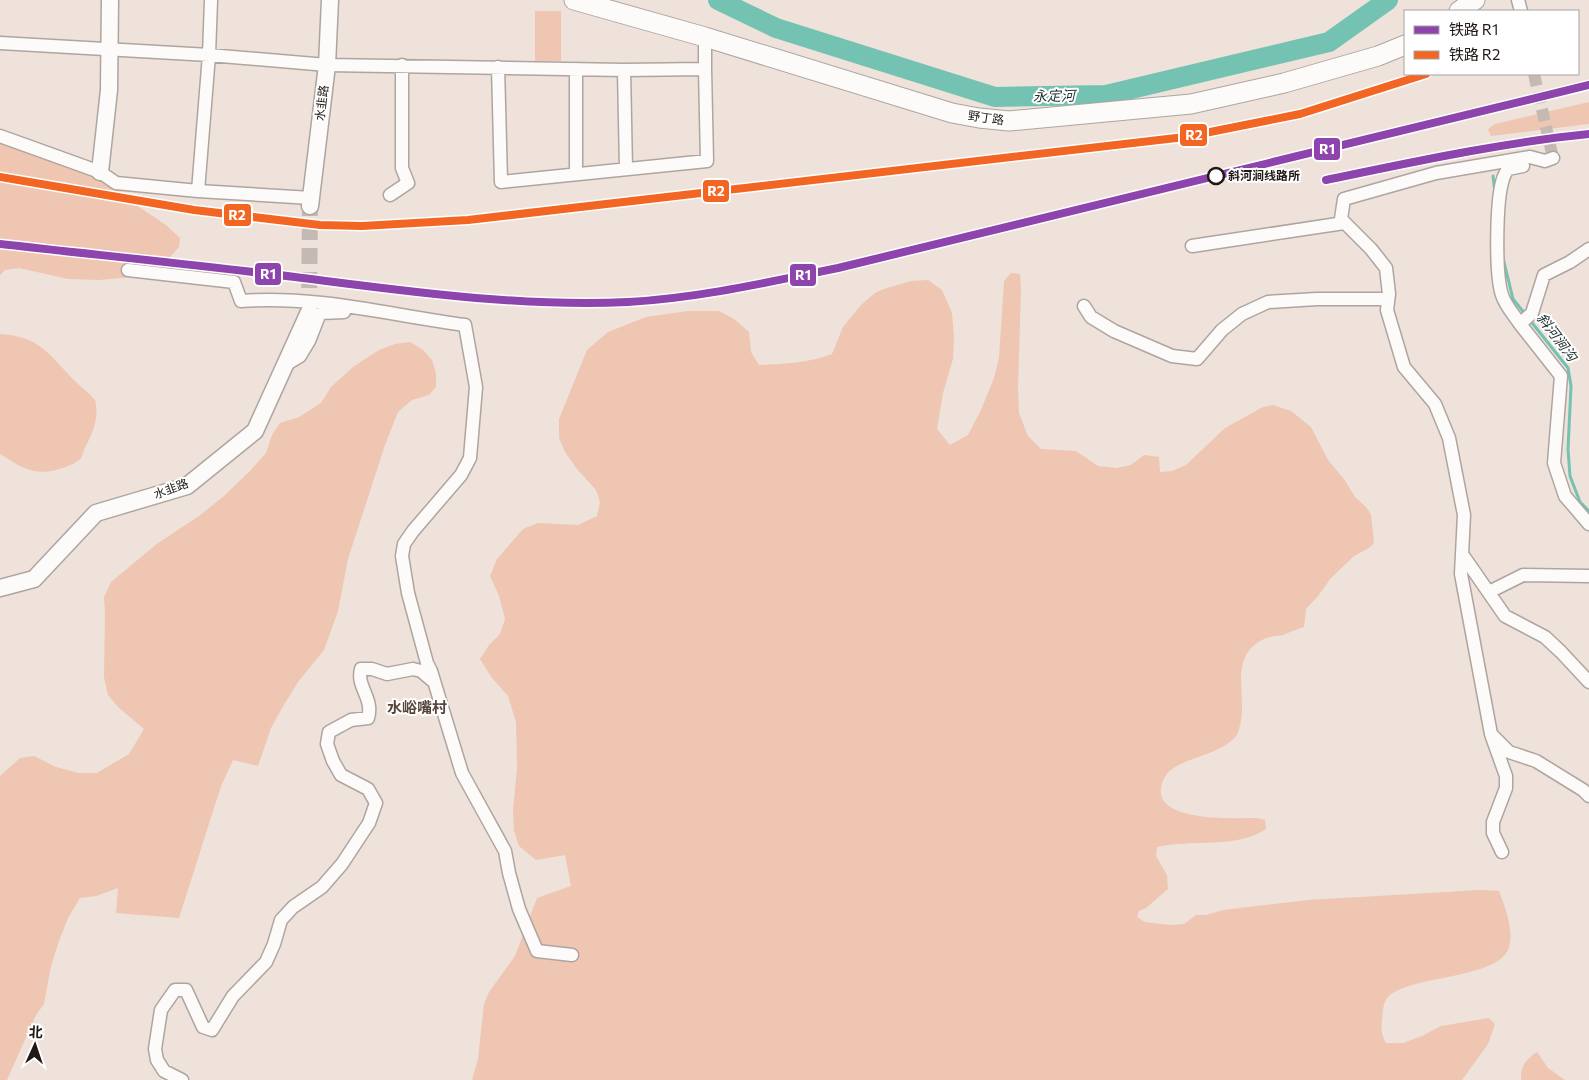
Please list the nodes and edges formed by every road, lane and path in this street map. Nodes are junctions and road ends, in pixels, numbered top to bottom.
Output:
1 (110, 0) edge
2 (211, 0) edge
3 (330, 0) edge
4 (574, 0) edge
5 (1475, 0) edge
6 (1460, 10) edge
7 (705, 37) junction
8 (0, 43) edge
9 (1404, 44) edge
10 (110, 49) junction
11 (209, 55) junction
12 (327, 65) junction
13 (402, 65) junction
14 (498, 67) junction
15 (576, 69) junction
16 (705, 69) junction
17 (624, 70) junction
18 (0, 136) edge
19 (626, 169) junction
20 (100, 172) junction
21 (576, 174) junction
22 (198, 191) junction
23 (390, 195) dead end
24 (310, 202) joint
25 (1344, 223) junction
26 (1192, 246) dead end
27 (1589, 249) edge
28 (128, 270) dead end
29 (1388, 299) junction
30 (1084, 306) dead end
31 (372, 310) junction
32 (309, 312) tunnel mouth
33 (1525, 319) junction
34 (285, 365) junction
35 (1589, 524) edge
36 (1462, 554) junction
37 (1589, 576) edge
38 (0, 588) edge
39 (1489, 592) junction
40 (434, 682) junction
41 (1589, 682) edge
42 (1491, 734) junction
43 (1589, 796) edge
44 (1502, 852) dead end
45 (572, 955) dead end
46 (182, 1080) edge

1 - 10 street
2 - 11 street
3 - 12 street, 水韭路
4 - 7 main road, 野丁路
5 - 6 main road
7 - 9 main road, 野丁路
7 - 16 street
8 - 10 street
10 - 11 street
10 - 20 street
11 - 12 street
11 - 22 street
12 - 13 street
12 - 24 street, 水韭路
13 - 14 street
13 - 23 street
14 - 15 street
14 - 21 street
15 - 17 street
15 - 21 street
16 - 17 street
16 - 19 street
17 - 19 street
18 - 20 street
19 - 21 street
20 - 22 street
22 - 24 street
25 - 26 street
25 - 29 street
25 - 33 street
27 - 33 street
28 - 31 street
29 - 30 street
29 - 36 street
31 - 34 street
31 - 40 street
32 - 34 street, 水韭路
33 - 35 street
34 - 38 street, 水韭路
36 - 39 street
36 - 42 street
37 - 39 street
39 - 41 street
40 - 45 street
40 - 46 street
42 - 43 street
42 - 44 street

